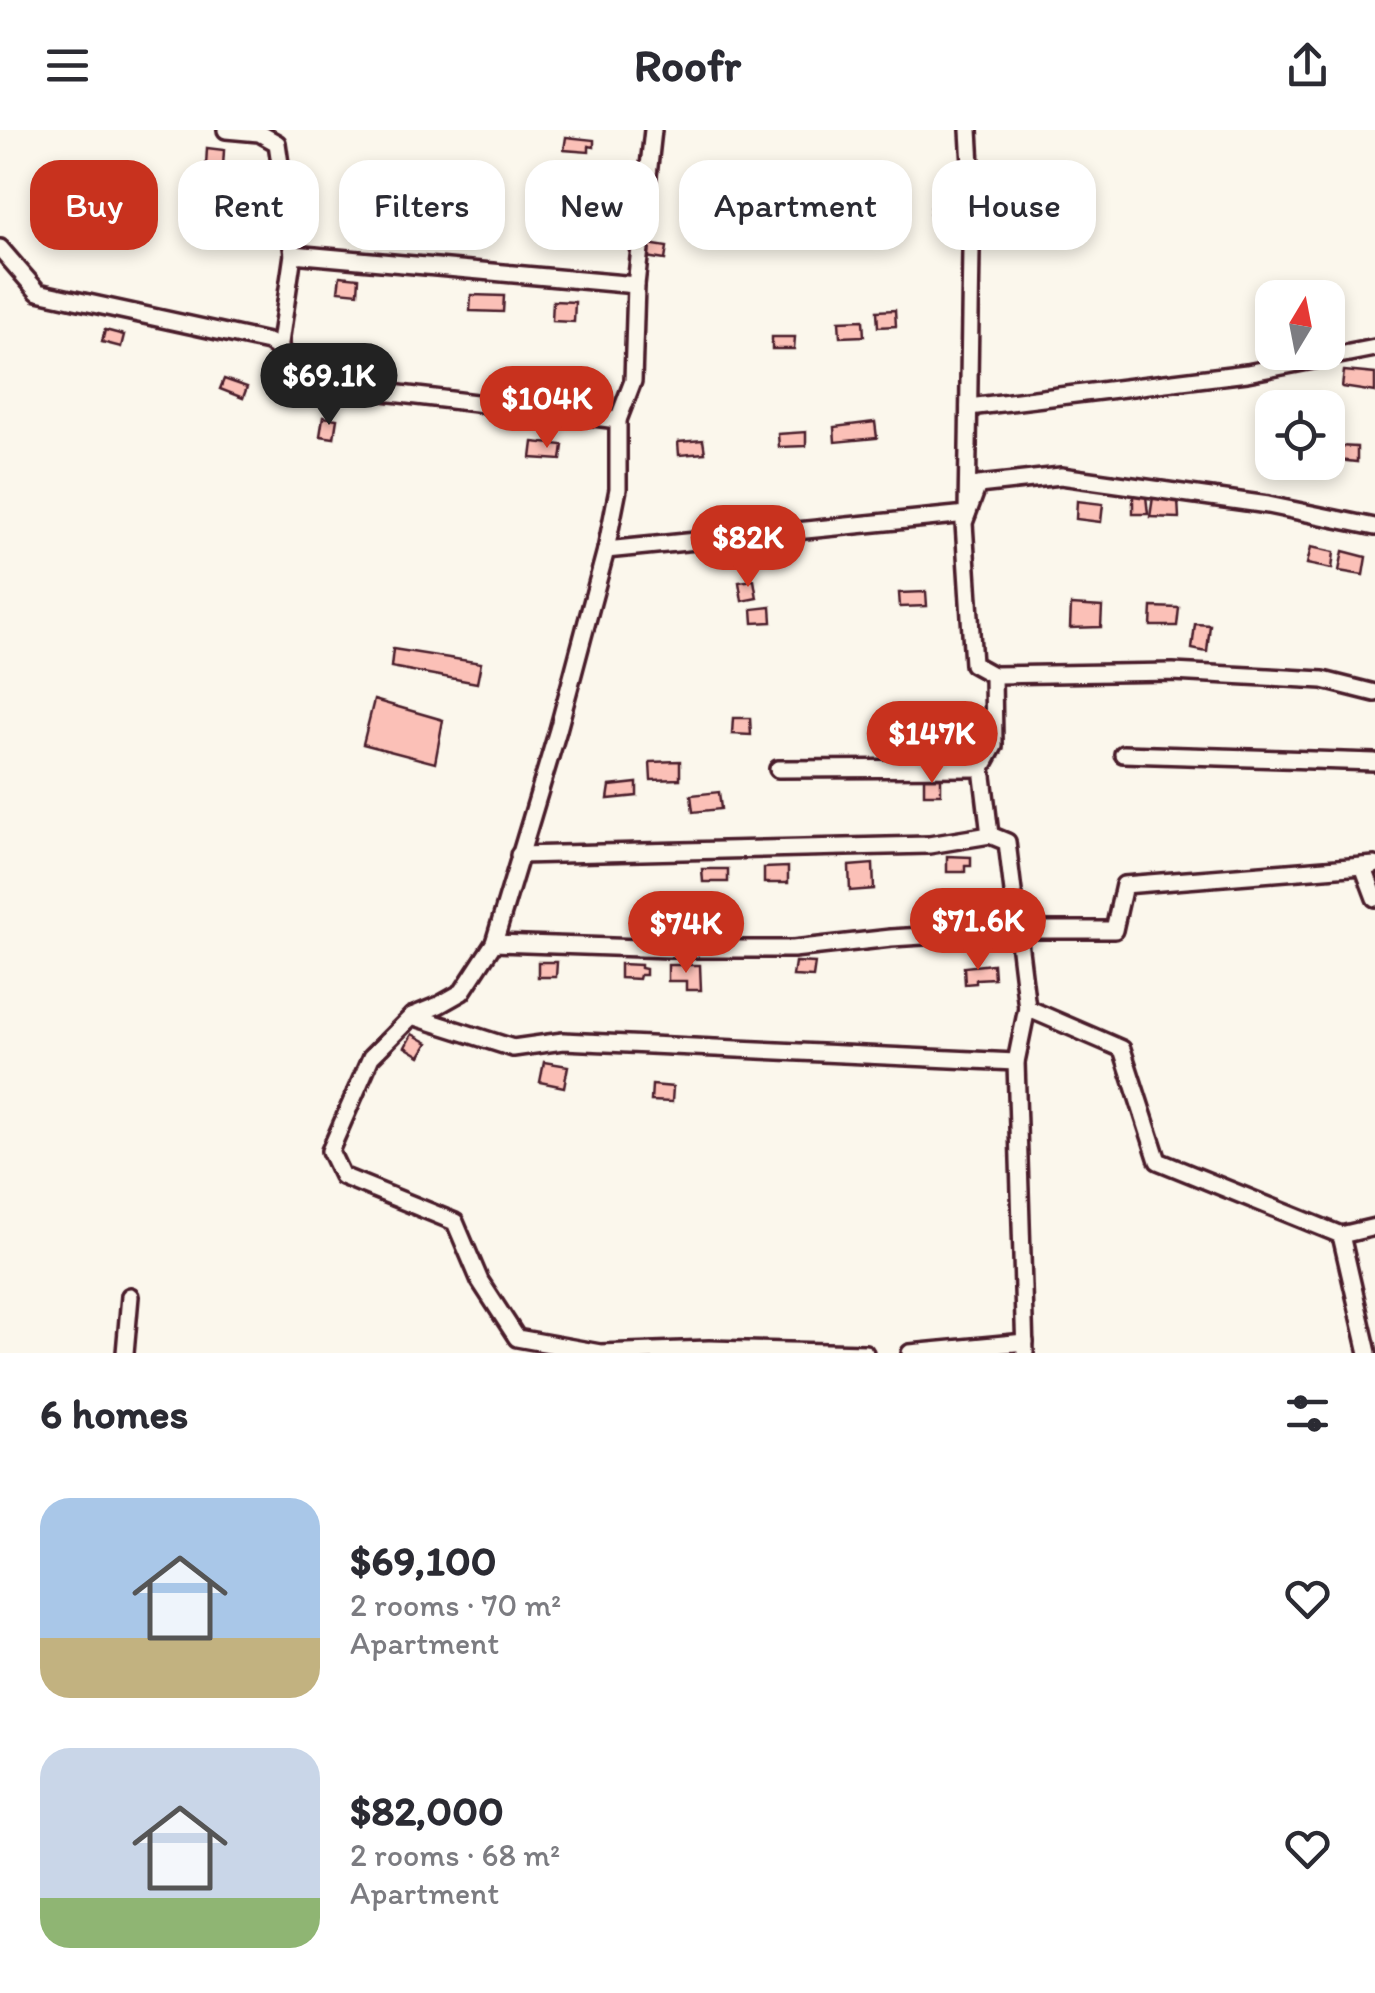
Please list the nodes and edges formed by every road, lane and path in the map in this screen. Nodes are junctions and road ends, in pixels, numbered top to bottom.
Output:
1 (226, 130) edge
2 (653, 130) edge
3 (970, 130) edge
4 (0, 248) edge
5 (293, 254) junction
6 (636, 286) junction
7 (1375, 348) edge
8 (279, 350) junction
9 (969, 407) junction
10 (618, 420) junction
11 (967, 514) junction
12 (1375, 528) edge
13 (606, 550) junction
14 (993, 676) junction
15 (1375, 693) edge
16 (1122, 754) dead end
17 (1375, 762) edge
18 (778, 768) dead end
19 (982, 768) junction
20 (990, 835) junction
21 (520, 855) junction
22 (1369, 866) edge
23 (1375, 898) edge
24 (1018, 930) junction
25 (494, 943) junction
26 (1027, 1008) junction
27 (412, 1016) junction
28 (1016, 1062) junction
29 (1375, 1227) edge
30 (1341, 1235) junction
31 (130, 1296) dead end
32 (1025, 1348) edge
33 (126, 1353) edge
34 (865, 1353) edge
35 (910, 1353) edge
36 (1368, 1353) edge

1 - 5 street
2 - 6 street
3 - 9 street
4 - 8 street
5 - 6 street
5 - 8 street
6 - 10 street
7 - 9 street
8 - 10 street
9 - 11 street
10 - 13 street
11 - 12 street
11 - 13 street
11 - 14 street
13 - 21 street
14 - 15 street
14 - 19 street
16 - 17 street
18 - 19 street
19 - 20 street
20 - 21 street
20 - 24 street
21 - 25 street
22 - 23 street
22 - 24 street
24 - 25 street
24 - 26 street
25 - 27 street
26 - 28 street
26 - 30 street
27 - 28 street
27 - 34 street
28 - 32 street
29 - 30 street
30 - 36 street
31 - 33 street
32 - 35 street

